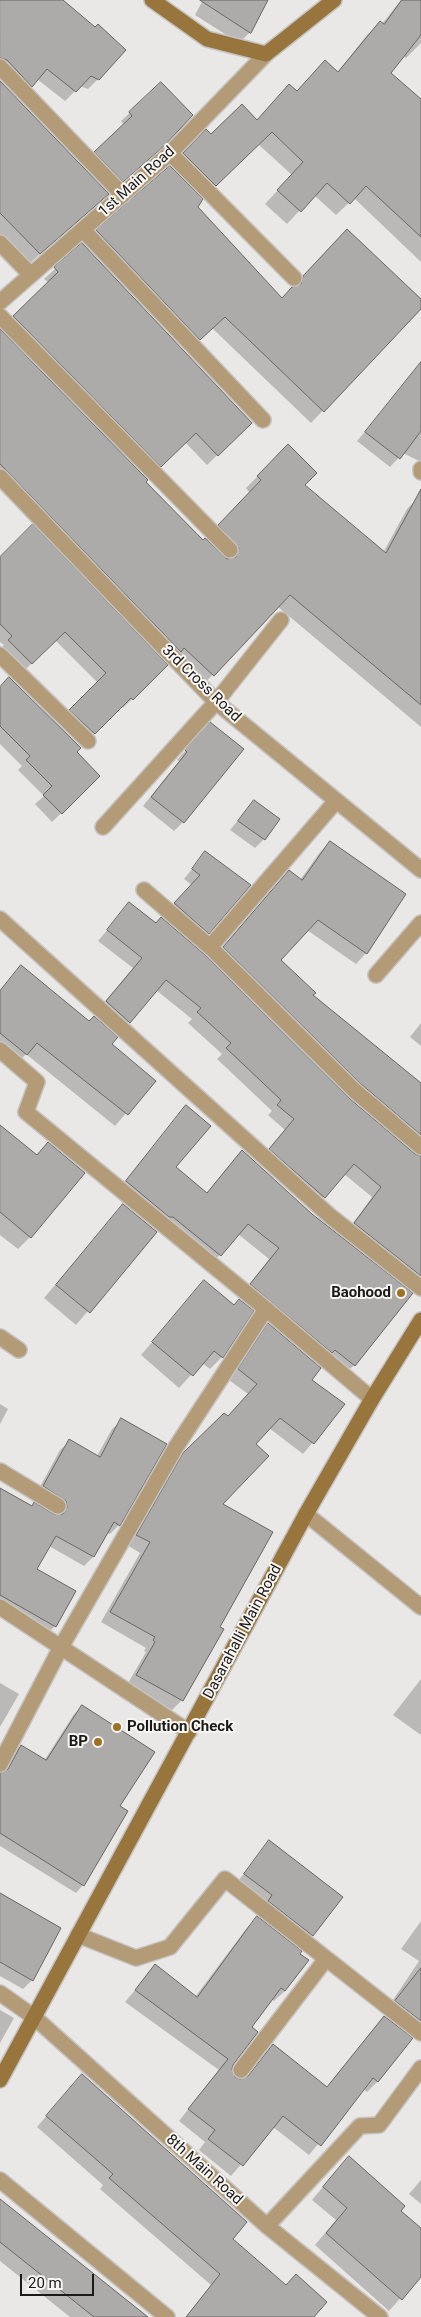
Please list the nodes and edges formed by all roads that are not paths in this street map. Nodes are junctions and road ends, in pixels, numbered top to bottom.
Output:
1 (152, 0) edge
2 (334, 0) edge
3 (266, 54) junction
4 (0, 67) edge
5 (170, 153) junction
6 (123, 195) junction
7 (83, 230) junction
8 (0, 243) edge
9 (31, 275) junction
10 (294, 278) dead end
11 (0, 302) edge
12 (0, 316) edge
13 (262, 420) dead end
14 (0, 477) edge
15 (230, 550) dead end
16 (281, 620) dead end
17 (0, 655) edge
18 (216, 702) junction
19 (88, 741) dead end
20 (336, 801) junction
21 (104, 827) dead end
22 (421, 870) edge
23 (144, 890) dead end
24 (0, 919) edge
25 (421, 923) edge
26 (210, 948) junction
27 (376, 975) dead end
28 (0, 1050) edge
29 (421, 1147) edge
30 (421, 1288) edge
31 (266, 1308) junction
32 (421, 1320) edge
33 (0, 1337) edge
34 (19, 1350) dead end
35 (372, 1399) junction
36 (0, 1471) edge
37 (58, 1506) dead end
38 (306, 1514) junction
39 (0, 1607) edge
40 (421, 1607) edge
41 (61, 1647) junction
42 (188, 1732) junction
43 (0, 1764) edge
44 (78, 1935) junction
45 (326, 1959) junction
46 (0, 1993) edge
47 (34, 2017) junction
48 (421, 2033) edge
49 (421, 2068) edge
50 (241, 2070) dead end
51 (0, 2080) edge
52 (0, 2180) edge
53 (267, 2226) junction
54 (167, 2317) edge
55 (380, 2317) edge

1 - 3 street
2 - 3 street
3 - 5 street, 1st Main Road
4 - 6 street
5 - 6 street, 1st Main Road
5 - 10 street
6 - 7 street, 1st Main Road
7 - 9 street, 1st Main Road
7 - 13 street
8 - 9 street
9 - 11 street, 1st Main Road
12 - 15 street
14 - 18 street, 3rd Cross Road
16 - 18 street
17 - 19 street
18 - 20 street, 3rd Cross Road
18 - 21 street
20 - 22 street, 3rd Cross Road
20 - 26 street
23 - 26 street
24 - 30 street
25 - 27 street
26 - 29 street
28 - 31 street
31 - 35 street
31 - 41 street
32 - 35 street, Dasarahalli Main Road
33 - 34 street
35 - 38 street, Dasarahalli Main Road
36 - 37 street
38 - 40 street
38 - 42 street, Dasarahalli Main Road
39 - 41 street
41 - 42 street
41 - 43 street
42 - 44 street, Dasarahalli Main Road
44 - 45 street
44 - 47 street, Dasarahalli Main Road
45 - 48 street
45 - 50 street
46 - 47 street, 8th Main Road
47 - 51 street, Dasarahalli Main Road
47 - 53 street, 8th Main Road
49 - 53 street
52 - 54 street
53 - 55 street, 8th Main Road

